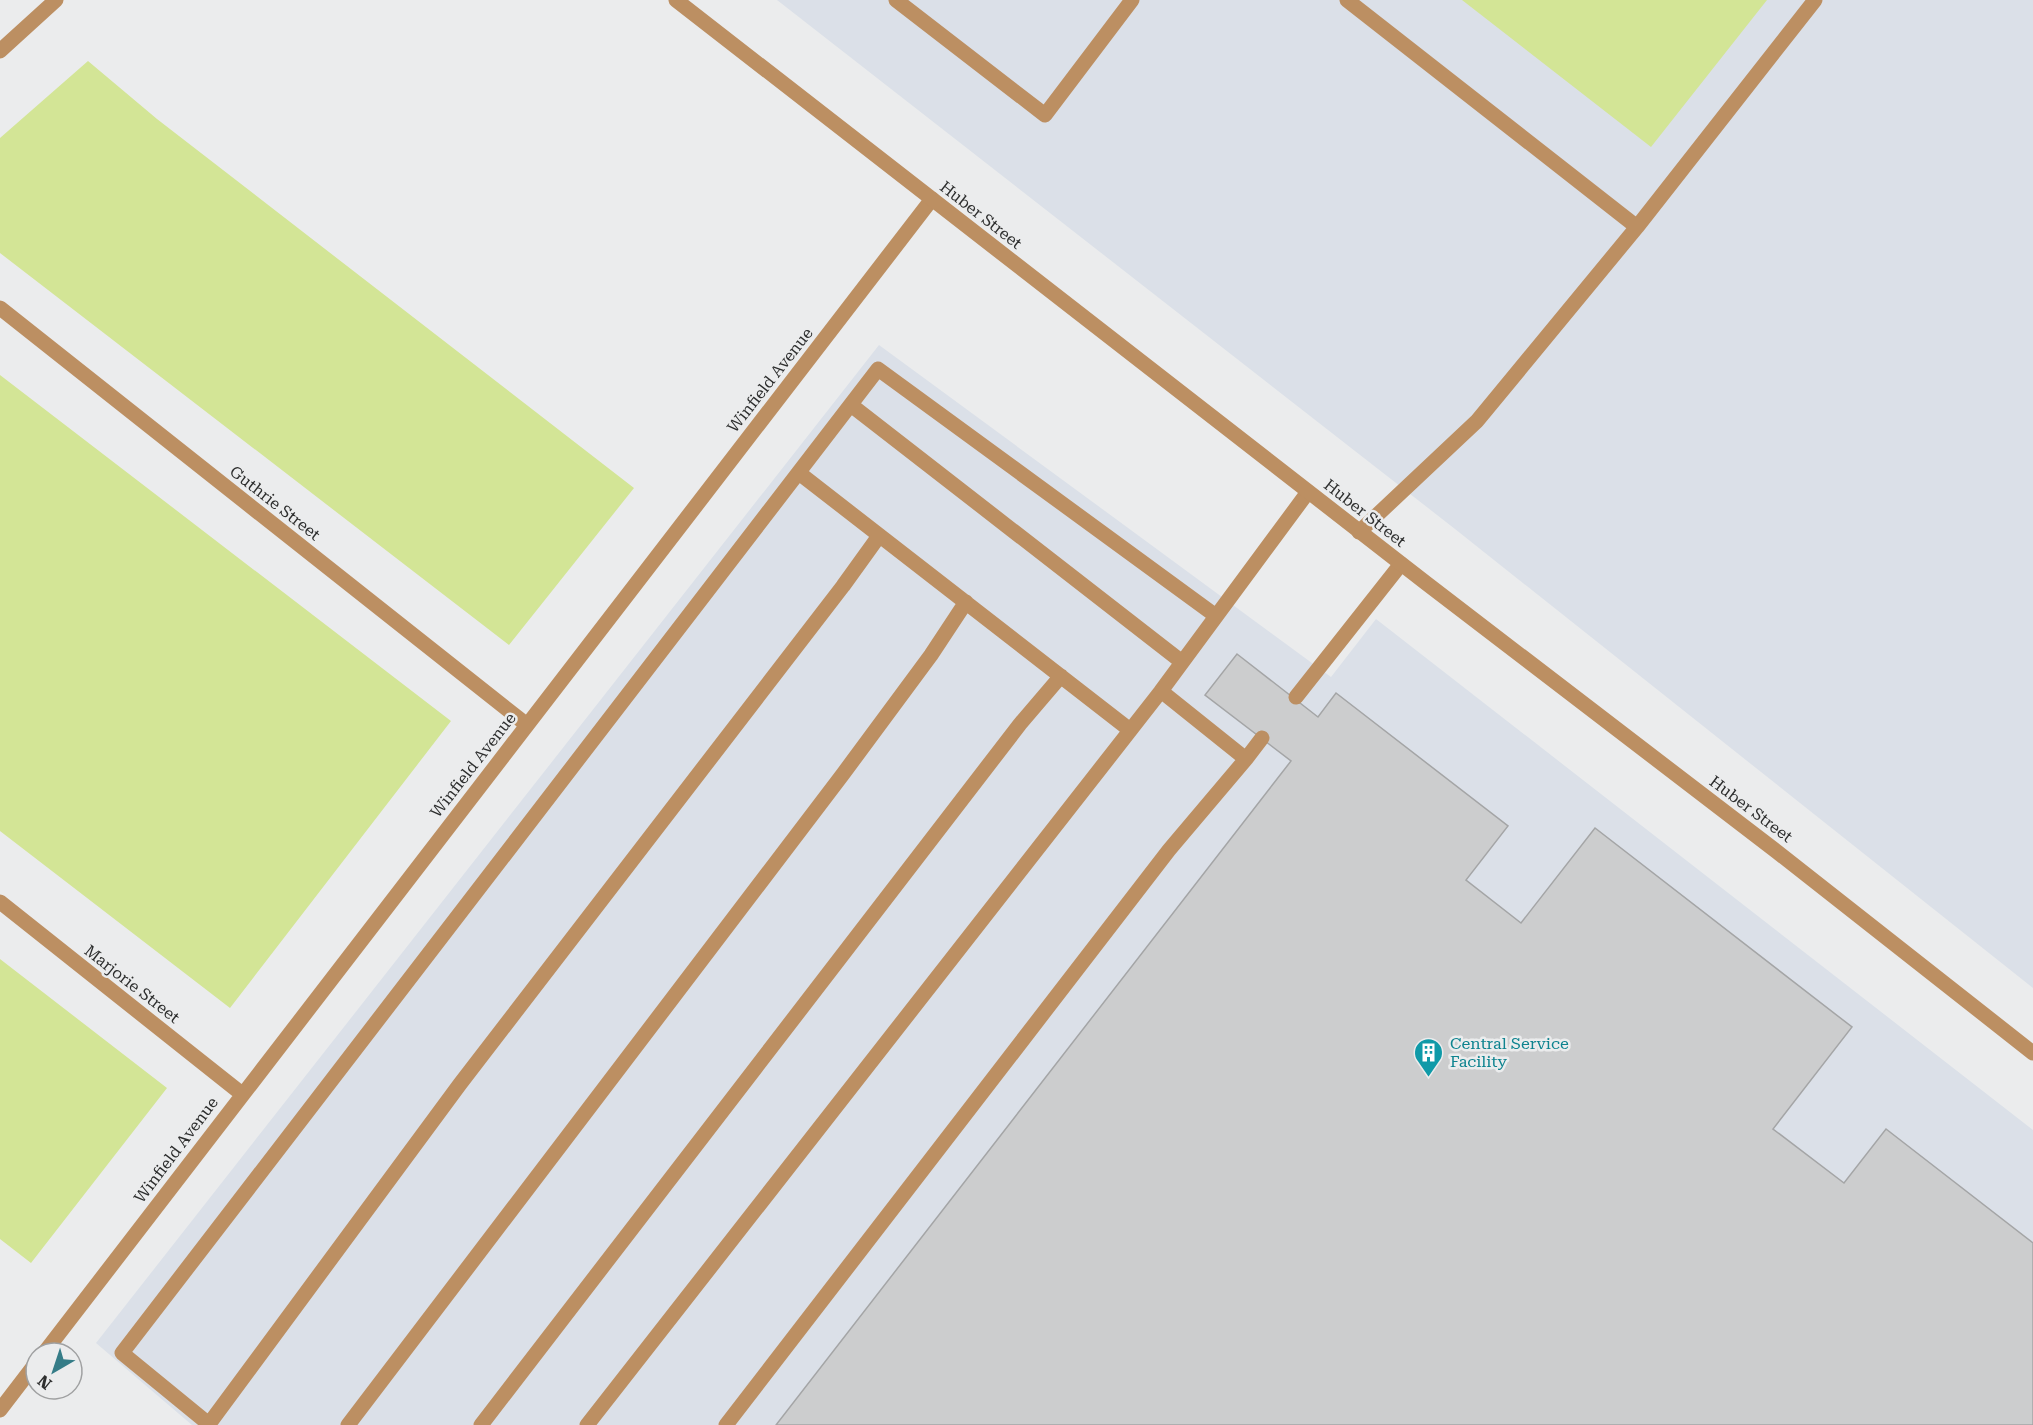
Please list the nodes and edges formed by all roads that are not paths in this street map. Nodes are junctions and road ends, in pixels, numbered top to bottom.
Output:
1 (56, 0) edge
2 (676, 0) edge
3 (896, 0) edge
4 (1132, 0) edge
5 (1347, 0) edge
6 (1815, 0) edge
7 (0, 51) edge
8 (932, 199) junction
9 (1637, 227) junction
10 (0, 308) edge
11 (851, 405) junction
12 (799, 473) junction
13 (1308, 492) junction
14 (1359, 532) junction
15 (879, 536) junction
16 (1401, 564) junction
17 (966, 602) junction
18 (1216, 616) junction
19 (1182, 662) junction
20 (1061, 676) junction
21 (1161, 691) junction
22 (1296, 697) dead end
23 (527, 725) junction
24 (1130, 730) junction
25 (1262, 738) dead end
26 (1246, 759) junction
27 (0, 902) edge
28 (2033, 1053) edge
29 (242, 1094) junction
30 (53, 1341) edge
31 (24, 1379) edge
32 (0, 1410) edge
33 (210, 1424) edge
34 (348, 1425) edge
35 (481, 1425) edge
36 (587, 1425) edge
37 (726, 1425) edge

1 - 7 street
2 - 8 street, Huber Street
3 - 4 street
5 - 9 street
6 - 9 street
8 - 13 street, Huber Street
8 - 23 street, Winfield Avenue
9 - 14 street
10 - 23 street, Guthrie Street
11 - 12 street
11 - 18 street
11 - 19 street
12 - 15 street
12 - 33 street
13 - 14 street, Huber Street
13 - 18 street
14 - 16 street, Huber Street
15 - 17 street
15 - 33 street
16 - 22 street
16 - 28 street, Huber Street
17 - 20 street
17 - 34 street
18 - 19 street
19 - 21 street
20 - 24 street
20 - 35 street
21 - 24 street
21 - 26 street
23 - 29 street, Winfield Avenue
24 - 36 street
25 - 26 street
26 - 37 street
27 - 29 street, Marjorie Street
29 - 30 street, Winfield Avenue
31 - 32 street

